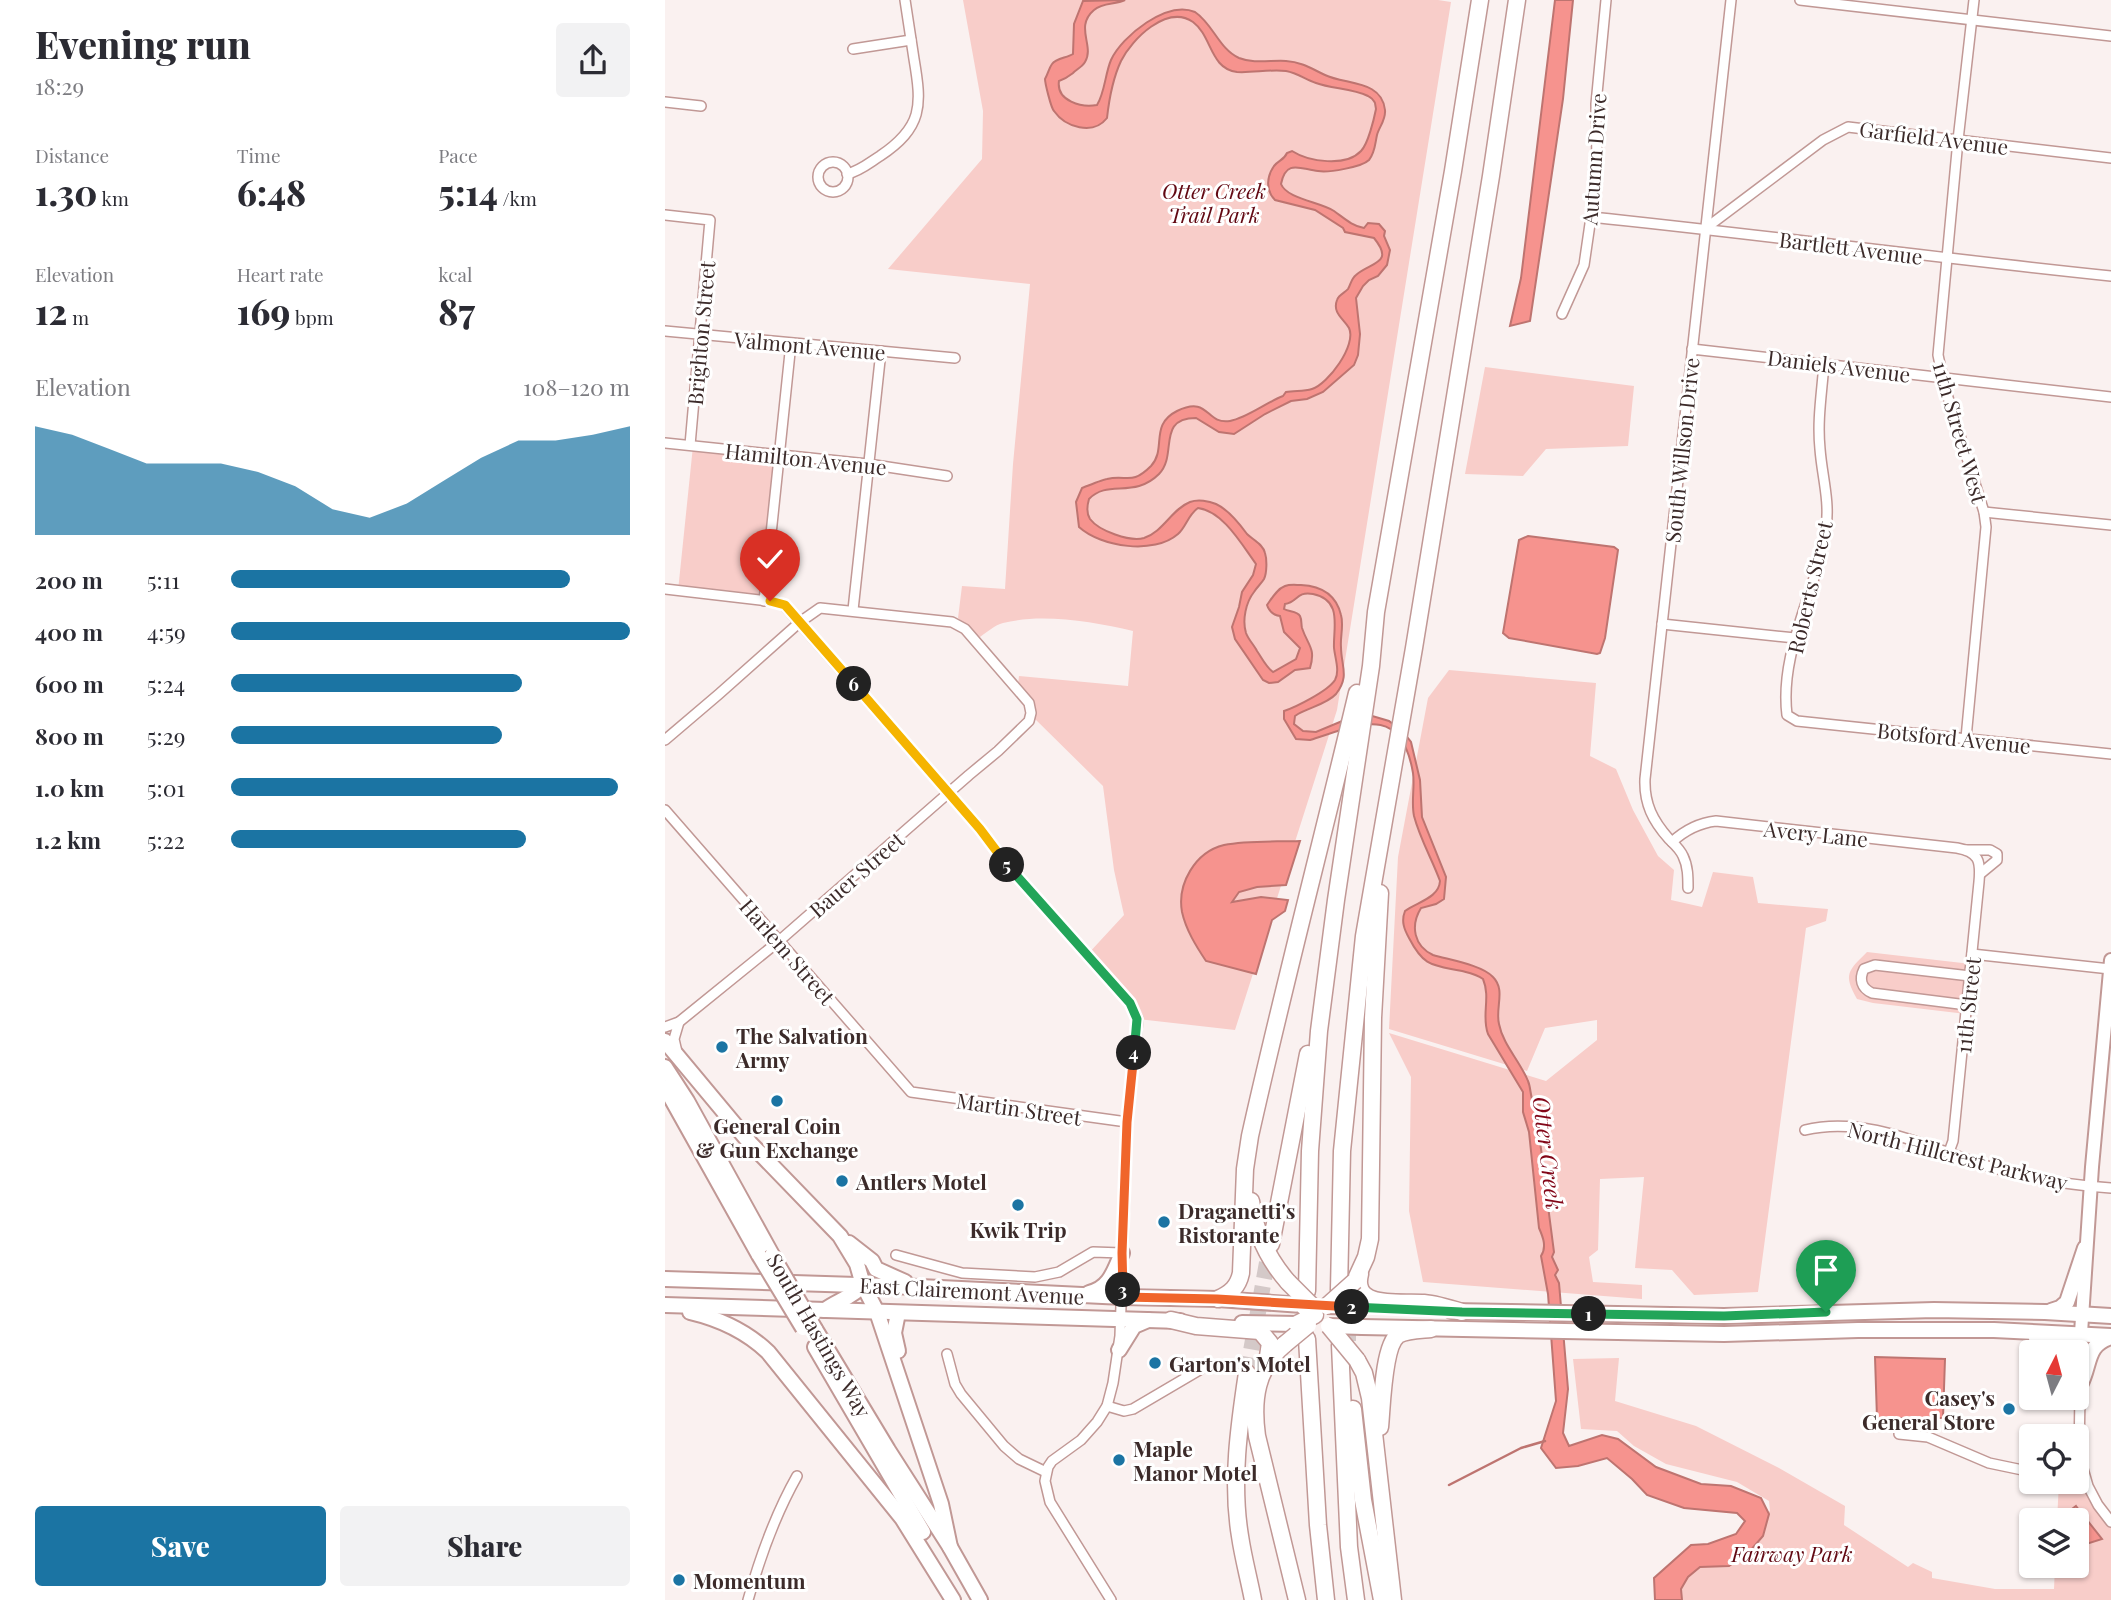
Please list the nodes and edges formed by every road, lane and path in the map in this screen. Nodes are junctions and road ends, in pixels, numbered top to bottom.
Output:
1 (905, 0) edge
2 (1480, 0) edge
3 (1517, 0) edge
4 (1607, 0) edge
5 (1731, 0) edge
6 (1800, 0) edge
7 (1974, 0) edge
8 (1972, 21) junction
9 (2111, 36) edge
10 (911, 40) junction
11 (853, 49) dead end
12 (665, 102) edge
13 (701, 106) dead end
14 (1958, 140) junction
15 (2111, 158) edge
16 (847, 174) dead end
17 (665, 215) edge
18 (1591, 217) junction
19 (1706, 228) junction
20 (1946, 259) junction
21 (2111, 276) edge
22 (1562, 314) dead end
23 (665, 331) edge
24 (700, 335) junction
25 (791, 343) junction
26 (1692, 349) junction
27 (881, 351) junction
28 (955, 358) dead end
29 (1824, 363) junction
30 (1942, 377) junction
31 (2111, 397) edge
32 (665, 443) edge
33 (689, 445) junction
34 (779, 455) junction
35 (867, 464) junction
36 (947, 476) dead end
37 (1984, 512) junction
38 (2111, 525) edge
39 (665, 589) edge
40 (764, 601) junction
41 (853, 610) junction
42 (800, 622) junction
43 (1662, 624) junction
44 (1795, 638) junction
45 (1797, 721) joint
46 (1966, 738) junction
47 (665, 740) edge
48 (2111, 754) edge
49 (1349, 761) junction
50 (1389, 793) junction
51 (947, 794) junction
52 (665, 810) edge
53 (1672, 842) junction
54 (1966, 850) junction
55 (1977, 858) joint
56 (1980, 874) junction
57 (1688, 888) dead end
58 (779, 941) junction
59 (1972, 954) junction
60 (2111, 960) edge
61 (2110, 969) edge
62 (1970, 976) junction
63 (1325, 980) junction
64 (1968, 1005) junction
65 (679, 1022) junction
66 (665, 1027) edge
67 (665, 1041) edge
68 (679, 1057) junction
69 (665, 1067) edge
70 (665, 1087) edge
71 (911, 1092) joint
72 (1255, 1115) junction
73 (1127, 1122) junction
74 (1805, 1130) dead end
75 (1949, 1152) junction
76 (2090, 1186) junction
77 (2111, 1188) edge
78 (840, 1236) junction
79 (1271, 1244) tunnel mouth
80 (2085, 1248) junction
81 (1122, 1253) junction
82 (766, 1255) junction
83 (896, 1255) dead end
84 (665, 1279) edge
85 (863, 1285) junction
86 (920, 1287) junction
87 (1080, 1295) junction
88 (1123, 1297) junction
89 (1217, 1299) junction
90 (665, 1306) edge
91 (1323, 1308) junction
92 (825, 1310) junction
93 (877, 1312) junction
94 (898, 1312) junction
95 (1462, 1312) junction
96 (2045, 1312) junction
97 (2082, 1314) junction
98 (2111, 1316) edge
99 (1121, 1319) junction
100 (1148, 1320) junction
101 (1171, 1320) junction
102 (2111, 1324) edge
103 (809, 1328) junction
104 (1431, 1329) junction
105 (1858, 1330) junction
106 (1881, 1330) junction
107 (2081, 1333) junction
108 (2111, 1336) edge
109 (2047, 1340) edge
110 (2081, 1340) edge
111 (1119, 1350) junction
112 (1348, 1353) junction
113 (947, 1354) dead end
114 (2089, 1359) edge
115 (1267, 1363) junction
116 (1202, 1369) dead end
117 (1247, 1373) tunnel mouth
118 (1107, 1406) junction
119 (912, 1413) junction
120 (1899, 1434) dead end
121 (1378, 1461) junction
122 (2019, 1469) edge
123 (1047, 1472) junction
124 (797, 1476) dead end
125 (2089, 1488) edge
126 (2111, 1522) edge
127 (950, 1547) junction
128 (748, 1600) edge
129 (953, 1600) edge
130 (962, 1600) edge
131 (980, 1600) edge
132 (1111, 1600) edge
133 (1253, 1600) edge
134 (1297, 1600) edge
135 (1326, 1600) edge
136 (1356, 1600) edge
137 (1381, 1600) edge
138 (1393, 1600) edge

1 - 10 street
2 - 49 highway
3 - 50 highway
4 - 18 street, Autumn Drive
5 - 19 street, South Willson Drive
6 - 8 street
7 - 8 street, 11th Street West
8 - 9 street
8 - 14 street, 11th Street West
10 - 11 street
10 - 16 street
12 - 13 street
14 - 15 street, Garfield Avenue
14 - 19 street, Garfield Avenue
14 - 20 street, 11th Street West
17 - 24 street, Brighton Street
18 - 19 street, Bartlett Avenue
18 - 22 street, Autumn Drive
19 - 20 street, Bartlett Avenue
19 - 26 street, South Willson Drive
20 - 21 street, Bartlett Avenue
20 - 30 street, 11th Street West
23 - 24 street, Valmont Avenue
24 - 25 street, Valmont Avenue
24 - 33 street, Brighton Street
25 - 27 street, Valmont Avenue
25 - 34 street
26 - 29 street, Daniels Avenue
26 - 43 street, South Willson Drive
27 - 28 street, Valmont Avenue
27 - 35 street
29 - 30 street, Daniels Avenue
29 - 44 street, Roberts Street
30 - 31 street, Daniels Avenue
30 - 37 street, 11th Street West
32 - 33 street, Hamilton Avenue
33 - 34 street, Hamilton Avenue
34 - 35 street, Hamilton Avenue
34 - 40 street
35 - 36 street, Hamilton Avenue
35 - 41 street
37 - 38 street
37 - 46 street, 11th Street West
39 - 40 street
40 - 42 street
41 - 42 street
41 - 51 street, Bauer Street
42 - 47 street
42 - 51 street
43 - 44 street
43 - 53 street, South Willson Drive
44 - 45 street, Roberts Street
45 - 46 street, Botsford Avenue
46 - 48 street, Botsford Avenue
49 - 63 highway
49 - 72 highway
50 - 91 highway
50 - 91 highway
51 - 58 street, Bauer Street
51 - 73 street
52 - 58 street, Harlem Street
53 - 54 street, Avery Lane
53 - 57 street, South Willson Drive
54 - 55 street, Avery Lane
54 - 56 street, Avery Lane
55 - 56 street, 11th Street
56 - 59 street, 11th Street
58 - 65 street, Bauer Street
58 - 71 street, Harlem Street
59 - 61 street
59 - 62 street, 11th Street
60 - 61 street
61 - 76 street
62 - 64 street, 11th Street
62 - 64 street
63 - 79 highway
63 - 91 highway
64 - 75 street, 11th Street
65 - 66 street, Bauer Street
65 - 68 street
67 - 68 main road
68 - 78 main road
69 - 82 main road, South Hastings Way
70 - 82 main road, South Hastings Way
71 - 73 street, Martin Street
72 - 89 highway
72 - 91 highway, bridge
73 - 81 street
74 - 75 street, North Hillcrest Parkway
75 - 76 street, North Hillcrest Parkway
76 - 77 street, North Hillcrest Parkway
76 - 80 street
78 - 85 main road
78 - 86 main road
80 - 96 main road
80 - 97 street
81 - 83 street
81 - 87 main road
81 - 88 street
82 - 103 main road, South Hastings Way, bridge
84 - 85 main road, East Clairemont Avenue
85 - 86 main road, East Clairemont Avenue
85 - 92 main road
85 - 93 main road
86 - 87 main road, East Clairemont Avenue
87 - 88 main road, East Clairemont Avenue
88 - 89 main road, East Clairemont Avenue
88 - 99 street
89 - 91 main road, East Clairemont Avenue
90 - 92 main road, East Clairemont Avenue
90 - 129 main road
91 - 95 main road, East Clairemont Avenue, bridge
91 - 95 highway
91 - 101 main road, East Clairemont Avenue
91 - 104 main road, East Clairemont Avenue, bridge
91 - 112 highway, bridge
91 - 115 highway, bridge
91 - 135 highway
92 - 93 main road, East Clairemont Avenue
93 - 94 main road, East Clairemont Avenue
93 - 119 main road
94 - 99 main road, East Clairemont Avenue
94 - 119 main road
95 - 96 main road, East Clairemont Avenue
96 - 97 main road, East Clairemont Avenue
97 - 98 main road, East Clairemont Avenue
97 - 105 main road
97 - 107 street
99 - 100 main road, East Clairemont Avenue
99 - 111 street
100 - 101 main road, East Clairemont Avenue
100 - 111 main road
101 - 115 highway
102 - 107 main road
103 - 127 main road, South Hastings Way
103 - 130 main road, South Hastings Way
104 - 105 main road, East Clairemont Avenue
104 - 121 highway
105 - 106 main road
106 - 107 main road
106 - 109 main road
107 - 108 main road
107 - 110 street
108 - 114 main road
111 - 118 street
112 - 121 highway
112 - 136 highway
112 - 137 highway
113 - 123 street
115 - 134 highway
116 - 118 street
117 - 133 highway
118 - 123 street
119 - 127 main road
120 - 122 street
121 - 138 highway
123 - 132 street
124 - 128 street
125 - 126 street
127 - 131 main road, South Hastings Way

